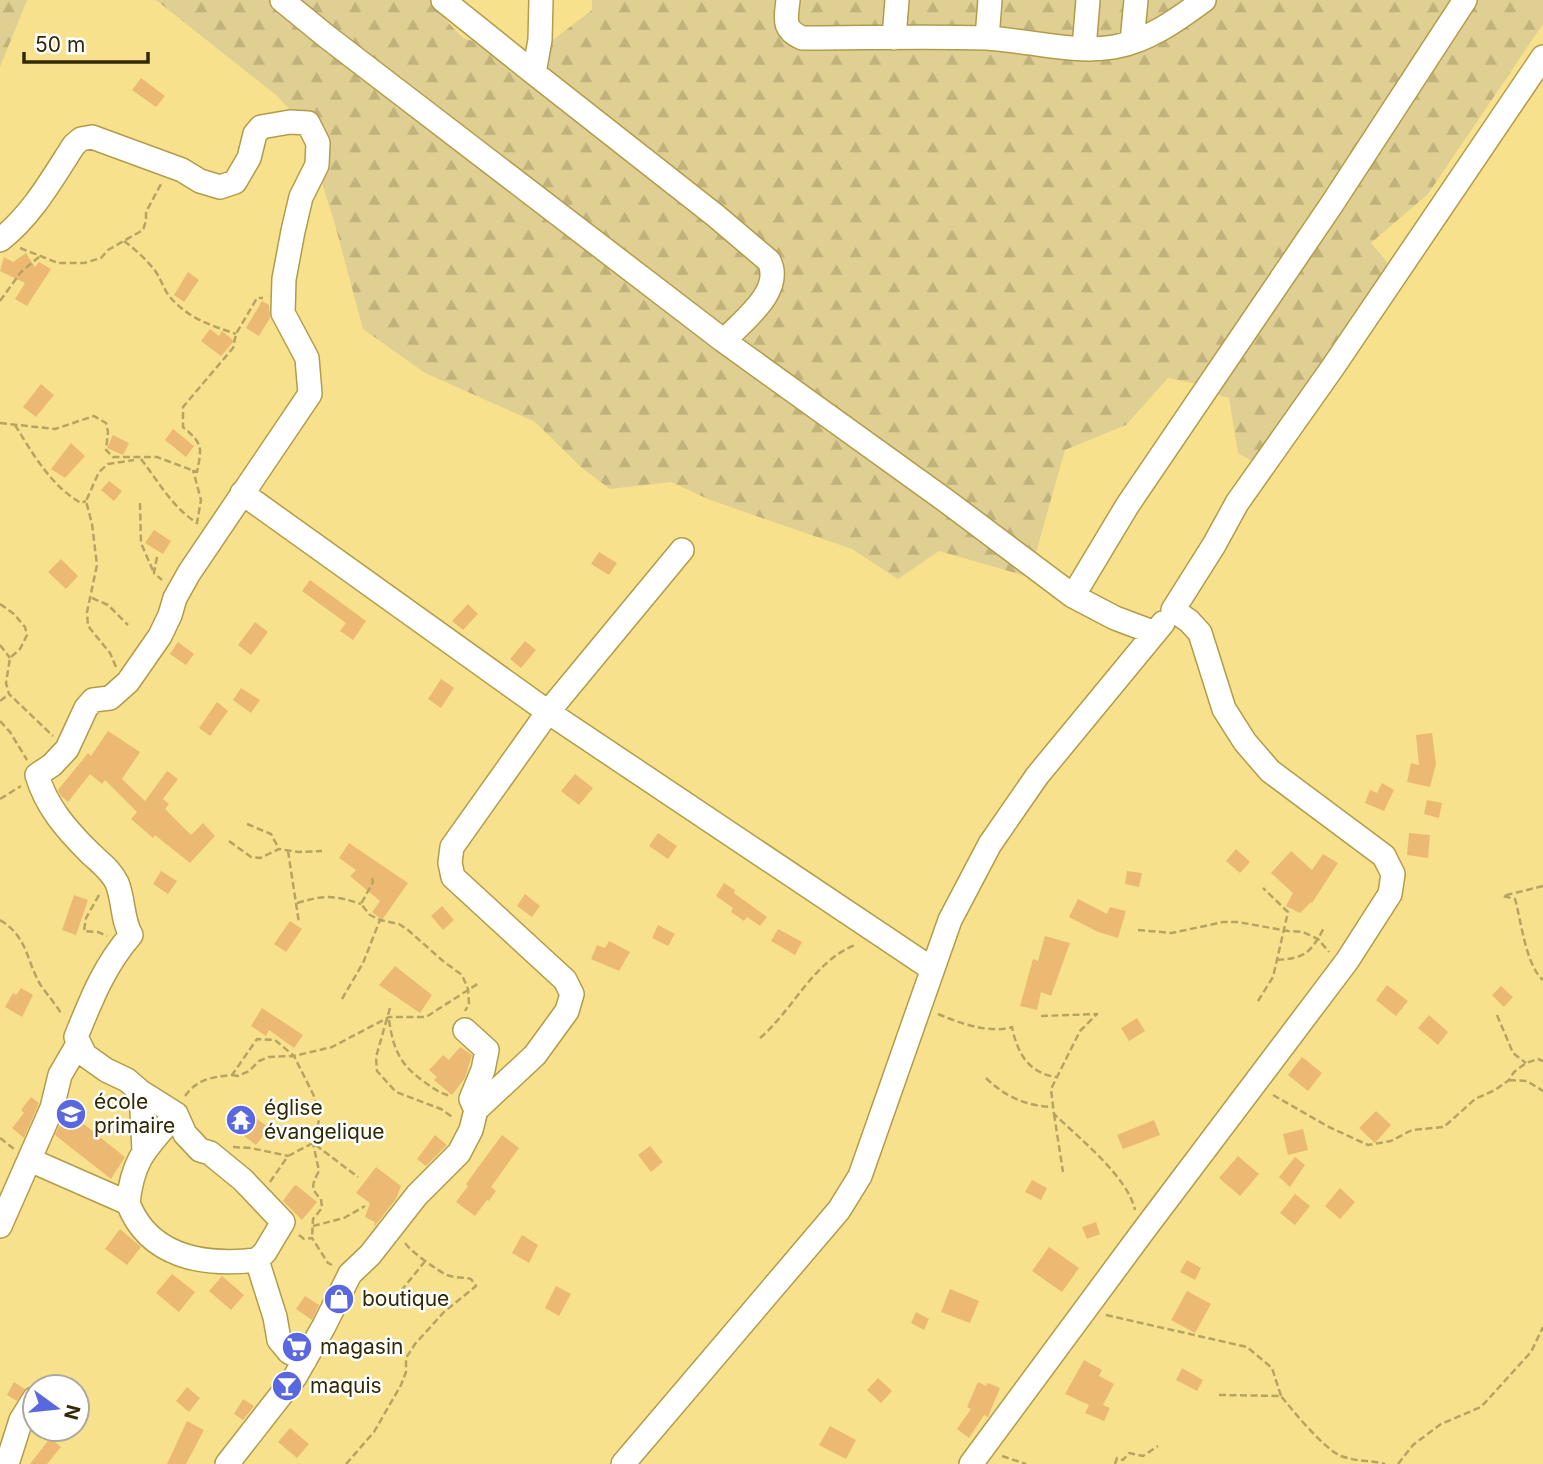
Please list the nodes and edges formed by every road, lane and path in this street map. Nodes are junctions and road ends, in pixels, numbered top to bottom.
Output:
1 (282, 0) edge
2 (443, 0) edge
3 (541, 0) edge
4 (788, 0) edge
5 (897, 0) edge
6 (990, 0) edge
7 (1088, 0) edge
8 (1136, 0) edge
9 (1204, 0) edge
10 (1465, 0) edge
11 (1184, 8) edge
12 (894, 38) junction
13 (987, 38) junction
14 (1132, 42) junction
15 (1084, 48) junction
16 (1543, 57) edge
17 (534, 74) junction
18 (173, 167) junction
19 (0, 240) edge
20 (124, 242) junction
21 (0, 301) edge
22 (283, 302) junction
23 (236, 334) junction
24 (724, 341) junction
25 (0, 423) edge
26 (14, 423) junction
27 (141, 458) junction
28 (193, 470) junction
29 (242, 493) junction
30 (86, 501) junction
31 (140, 503) dead end
32 (682, 550) dead end
33 (157, 557) dead end
34 (154, 573) junction
35 (178, 592) junction
36 (1073, 596) junction
37 (92, 598) junction
38 (0, 604) edge
39 (1173, 610) junction
40 (128, 625) dead end
41 (1155, 633) junction
42 (0, 645) edge
43 (10, 659) junction
44 (128, 682) junction
45 (9, 694) junction
46 (0, 701) edge
47 (548, 712) junction
48 (0, 721) edge
49 (67, 749) junction
50 (37, 775) junction
51 (0, 799) edge
52 (247, 824) dead end
53 (229, 841) dead end
54 (279, 849) junction
55 (288, 850) junction
56 (322, 851) dead end
57 (372, 878) dead end
58 (117, 882) junction
59 (1543, 886) edge
60 (1263, 888) dead end
61 (297, 903) junction
62 (361, 904) junction
63 (0, 920) edge
64 (380, 920) junction
65 (299, 923) dead end
66 (1325, 928) dead end
67 (1283, 929) junction
68 (1138, 930) dead end
69 (85, 931) dead end
70 (1318, 939) junction
71 (856, 944) dead end
72 (1277, 960) junction
73 (1348, 961) junction
74 (932, 969) junction
75 (1543, 980) edge
76 (479, 983) dead end
77 (468, 989) junction
78 (342, 999) dead end
79 (1258, 1001) dead end
80 (919, 1006) junction
81 (390, 1008) dead end
82 (1497, 1014) dead end
83 (1041, 1016) dead end
84 (389, 1017) junction
85 (465, 1030) dead end
86 (760, 1038) dead end
87 (77, 1041) junction
88 (294, 1056) junction
89 (1543, 1060) edge
90 (1526, 1063) junction
91 (232, 1075) junction
92 (1056, 1077) junction
93 (986, 1078) dead end
94 (1509, 1080) junction
95 (1255, 1084) junction
96 (1543, 1091) edge
97 (141, 1092) junction
98 (1053, 1107) junction
99 (473, 1113) junction
100 (176, 1114) junction
101 (1054, 1114) junction
102 (313, 1143) junction
103 (144, 1151) junction
104 (210, 1153) junction
105 (288, 1156) junction
106 (30, 1160) junction
107 (1063, 1172) dead end
108 (358, 1177) dead end
109 (257, 1194) junction
110 (128, 1203) junction
111 (365, 1206) dead end
112 (283, 1222) junction
113 (0, 1226) edge
114 (312, 1226) junction
115 (394, 1226) junction
116 (1141, 1234) junction
117 (312, 1238) junction
118 (257, 1260) junction
119 (426, 1260) junction
120 (353, 1275) junction
121 (401, 1291) dead end
122 (1085, 1310) junction
123 (1543, 1326) edge
124 (304, 1360) junction
125 (1219, 1395) dead end
126 (1281, 1396) junction
127 (21, 1420) edge
128 (1158, 1446) dead end
129 (976, 1456) edge
130 (7, 1464) edge
131 (227, 1464) edge
132 (346, 1464) edge
133 (623, 1464) edge
134 (1026, 1464) edge
135 (1115, 1464) edge
136 (1385, 1464) edge
137 (1398, 1464) edge

1 - 24 street
2 - 17 street
3 - 17 street
4 - 12 street
5 - 12 street
6 - 13 street
7 - 15 street
8 - 14 street
9 - 11 street
10 - 36 street
11 - 14 street
12 - 13 street
13 - 15 street
14 - 15 street
16 - 39 street
17 - 24 street
18 - 19 street
18 - 20 path
18 - 22 street
20 - 21 path
20 - 23 path
22 - 23 path
22 - 29 street
23 - 28 path
24 - 36 street
25 - 26 path
26 - 27 path
26 - 30 path
27 - 28 path
27 - 28 path
27 - 30 path
29 - 35 street
29 - 47 street
30 - 37 path
31 - 34 path
32 - 47 street
33 - 34 path
34 - 35 path
35 - 44 street
36 - 41 street
37 - 40 path
37 - 44 path
38 - 43 path
39 - 41 street
39 - 73 street
41 - 74 street
42 - 43 path
43 - 45 path
44 - 49 street
45 - 46 path
45 - 49 path
47 - 74 street
47 - 99 street
48 - 50 path
49 - 50 street
50 - 51 path
50 - 58 street
52 - 54 path
53 - 54 path
54 - 55 path
55 - 56 path
55 - 61 path
57 - 62 path
58 - 69 path
58 - 87 street
59 - 75 path
60 - 67 path
61 - 62 path
61 - 65 path
62 - 64 path
63 - 87 path
64 - 77 path
64 - 78 path
66 - 70 path
67 - 68 path
67 - 70 path
67 - 72 path
70 - 72 path
70 - 73 path
71 - 86 path
72 - 79 path
73 - 95 street
74 - 80 street
76 - 77 path
77 - 84 path
80 - 92 path
80 - 133 street
81 - 84 path
82 - 90 path
83 - 92 path
84 - 88 path
84 - 99 path
84 - 99 path
85 - 99 street
87 - 97 street
87 - 106 street
88 - 91 path
88 - 91 path
88 - 102 path
89 - 90 path
90 - 94 path
91 - 100 path
92 - 98 path
93 - 98 path
94 - 95 path
94 - 96 path
95 - 116 street
97 - 100 street
97 - 103 street
98 - 101 path
99 - 115 street
100 - 103 street
100 - 104 street
101 - 107 path
101 - 116 path
102 - 105 path
102 - 108 path
102 - 114 path
103 - 110 street
104 - 105 path
104 - 109 street
105 - 109 path
106 - 110 street
106 - 113 street
109 - 112 street
110 - 118 street
111 - 114 path
112 - 117 path
112 - 118 street
114 - 117 path
115 - 119 path
115 - 120 street
116 - 122 street
117 - 120 path
118 - 124 street
119 - 121 path
119 - 132 path
120 - 124 street
122 - 126 path
122 - 129 street
123 - 137 path
124 - 131 street
125 - 126 path
126 - 136 path
127 - 130 street
128 - 135 path
129 - 134 path

